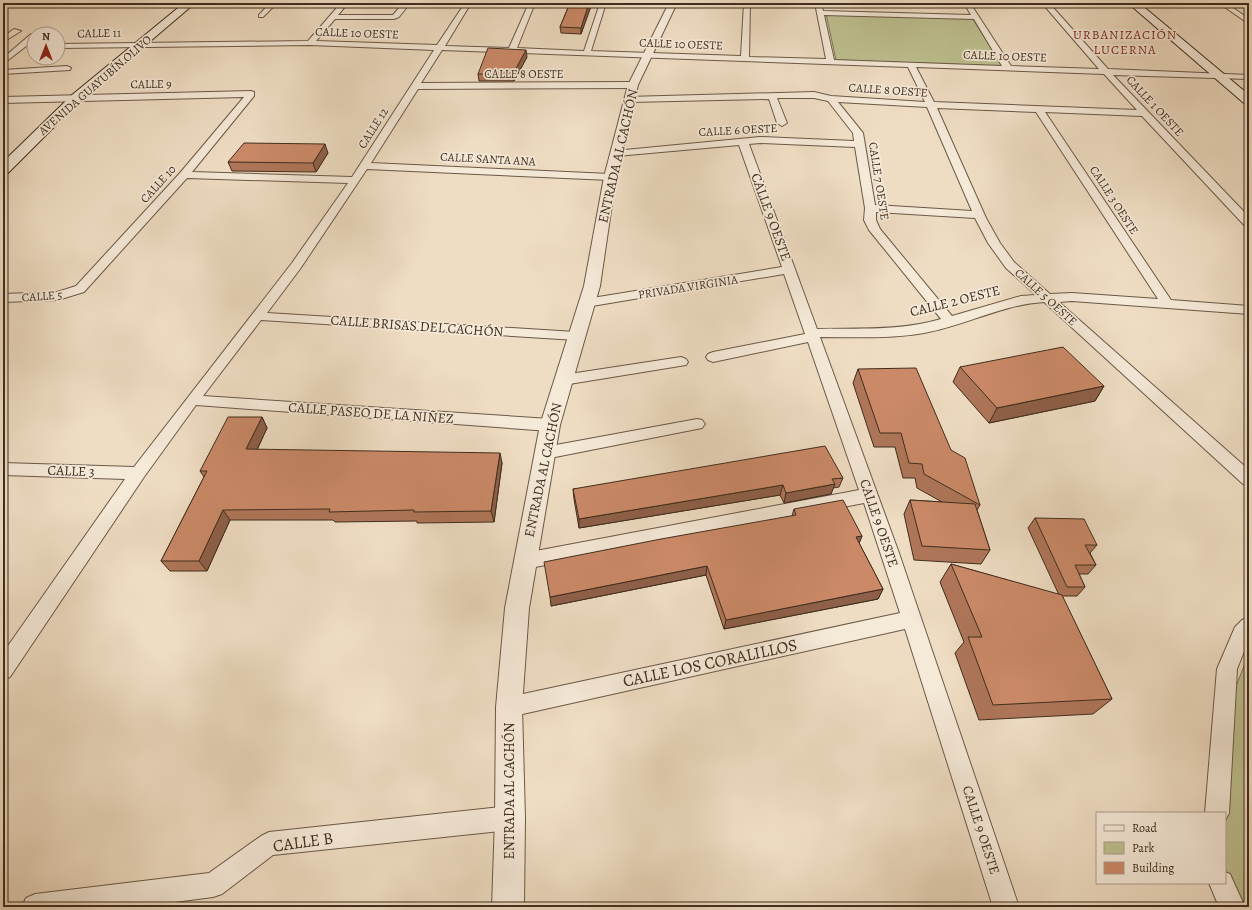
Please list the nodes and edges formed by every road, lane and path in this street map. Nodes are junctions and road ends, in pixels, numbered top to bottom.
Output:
1 (190, 3) edge
2 (274, 3) edge
3 (345, 3) edge
4 (407, 3) edge
5 (468, 3) edge
6 (532, 3) edge
7 (603, 3) edge
8 (673, 3) edge
9 (747, 3) edge
10 (818, 3) edge
11 (967, 3) edge
12 (1045, 3) edge
13 (1133, 3) edge
14 (1222, 3) edge
15 (820, 12) junction
16 (261, 16) dead end
17 (334, 17) junction
18 (976, 17) junction
19 (1248, 21) edge
20 (17, 31) dead end
21 (3, 40) edge
22 (26, 42) edge
23 (310, 43) junction
24 (141, 44) junction
25 (66, 46) edge
26 (439, 47) junction
27 (3, 48) edge
28 (18, 48) junction
29 (26, 48) edge
30 (512, 50) junction
31 (587, 52) junction
32 (647, 54) junction
33 (745, 58) junction
34 (3, 62) edge
35 (831, 62) junction
36 (910, 64) junction
37 (67, 68) dead end
38 (1008, 68) junction
39 (3, 72) edge
40 (1106, 72) junction
41 (1220, 76) junction
42 (1249, 77) edge
43 (415, 86) junction
44 (631, 92) junction
45 (251, 94) joint
46 (772, 96) junction
47 (76, 98) junction
48 (830, 99) junction
49 (3, 100) edge
50 (1249, 101) edge
51 (932, 105) junction
52 (1039, 109) junction
53 (1146, 113) junction
54 (782, 123) dead end
55 (744, 141) junction
56 (861, 144) junction
57 (617, 153) junction
58 (364, 166) junction
59 (3, 170) edge
60 (184, 175) junction
61 (610, 177) junction
62 (356, 180) junction
63 (870, 208) junction
64 (979, 214) junction
65 (1249, 224) edge
66 (789, 270) junction
67 (80, 289) joint
68 (1046, 297) junction
69 (3, 298) edge
70 (586, 303) junction
71 (1168, 305) junction
72 (1249, 310) edge
73 (258, 316) junction
74 (950, 322) junction
75 (813, 335) junction
76 (576, 336) junction
77 (713, 357) dead end
78 (681, 362) dead end
79 (563, 380) junction
80 (192, 400) junction
81 (697, 424) dead end
82 (550, 425) junction
83 (545, 452) junction
84 (3, 469) edge
85 (138, 473) junction
86 (1249, 480) edge
87 (870, 495) junction
88 (525, 560) junction
89 (912, 619) junction
90 (1248, 629) edge
91 (3, 670) edge
92 (509, 707) junction
93 (1217, 812) edge
94 (510, 818) junction
95 (1221, 884) edge
96 (35, 907) edge
97 (508, 907) edge
98 (1006, 907) edge
99 (1232, 907) edge

1 - 24 main road, AVENIDA GUAYUBÍN OLIVO
2 - 16 street
3 - 17 street
4 - 17 street
5 - 26 street, CALLE 12
6 - 30 street
7 - 31 street
8 - 32 street, ENTRADA AL CACHÓN
9 - 33 street
10 - 15 street
11 - 18 street
12 - 40 street, CALLE 1 OESTE
13 - 41 main road
14 - 19 street
15 - 18 street
15 - 35 street
17 - 23 street
18 - 38 street
20 - 21 street
22 - 28 street
23 - 24 street, CALLE 10 OESTE
23 - 26 street, CALLE 10 OESTE
24 - 25 street, CALLE 11
24 - 47 main road, AVENIDA GUAYUBÍN OLIVO
26 - 30 street, CALLE 10 OESTE
26 - 43 street, CALLE 12
27 - 28 street
28 - 29 street
28 - 34 street
30 - 31 street, CALLE 10 OESTE
31 - 32 street, CALLE 10 OESTE
32 - 33 street, CALLE 10 OESTE
32 - 44 street, ENTRADA AL CACHÓN
33 - 35 street, CALLE 10 OESTE
35 - 36 street, CALLE 10 OESTE
36 - 38 street, CALLE 10 OESTE
36 - 51 street, CALLE 5 OESTE
37 - 39 street
38 - 40 street, CALLE 10 OESTE
40 - 41 street, CALLE 10 OESTE
40 - 53 street, CALLE 1 OESTE
41 - 42 street, CALLE 10 OESTE
41 - 50 main road
43 - 44 street, CALLE 8 OESTE
43 - 58 street, CALLE 12
44 - 46 street, CALLE 8 OESTE
44 - 57 street, ENTRADA AL CACHÓN
45 - 47 street, CALLE 9
45 - 60 street, CALLE 10
46 - 48 street, CALLE 8 OESTE
46 - 54 street
47 - 49 street, CALLE 9
47 - 59 main road, AVENIDA GUAYUBÍN OLIVO
48 - 51 street, CALLE 8 OESTE
48 - 56 street, CALLE 7 OESTE
51 - 52 street, CALLE 8 OESTE
51 - 64 street, CALLE 5 OESTE
52 - 53 street, CALLE 8 OESTE
52 - 71 street, CALLE 3 OESTE
53 - 65 street, CALLE 1 OESTE
55 - 56 street, CALLE 6 OESTE
55 - 57 street, CALLE 6 OESTE
55 - 66 street, CALLE 9 OESTE
56 - 63 street, CALLE 7 OESTE
57 - 61 street, ENTRADA AL CACHÓN
58 - 61 street, CALLE SANTA ANA
58 - 62 street, CALLE 12
60 - 62 street
60 - 67 street, CALLE 10
61 - 70 street, ENTRADA AL CACHÓN
62 - 73 street, CALLE 12
63 - 64 street
63 - 74 street, CALLE 7 OESTE
64 - 68 street, CALLE 5 OESTE
66 - 70 street, PRIVADA VIRGINIA
66 - 75 street, CALLE 9 OESTE
67 - 69 street, CALLE 5
68 - 71 street, CALLE 2 OESTE
68 - 74 street, CALLE 2 OESTE
68 - 86 street, CALLE 5 OESTE
70 - 76 street, ENTRADA AL CACHÓN
71 - 72 street, CALLE 2 OESTE
73 - 76 street, CALLE BRISAS DEL CACHÓN
73 - 80 street, CALLE 12
74 - 75 street, CALLE 2 OESTE
75 - 77 street, CALLE 2 OESTE
75 - 87 street, CALLE 9 OESTE
76 - 79 street, ENTRADA AL CACHÓN
78 - 79 street
79 - 82 street, ENTRADA AL CACHÓN
80 - 82 street, CALLE PASEO DE LA NIÑEZ
80 - 85 street, CALLE 12
81 - 83 street
82 - 83 street, ENTRADA AL CACHÓN
83 - 88 street, ENTRADA AL CACHÓN
84 - 85 street, CALLE 3
85 - 91 street, CALLE 12
87 - 88 street
87 - 89 street, CALLE 9 OESTE
88 - 92 street, ENTRADA AL CACHÓN
89 - 92 street, CALLE LOS CORALILLOS
89 - 98 street, CALLE 9 OESTE
90 - 93 street
92 - 94 street, ENTRADA AL CACHÓN
94 - 96 street, CALLE B
94 - 97 street, ENTRADA AL CACHÓN
95 - 99 street

